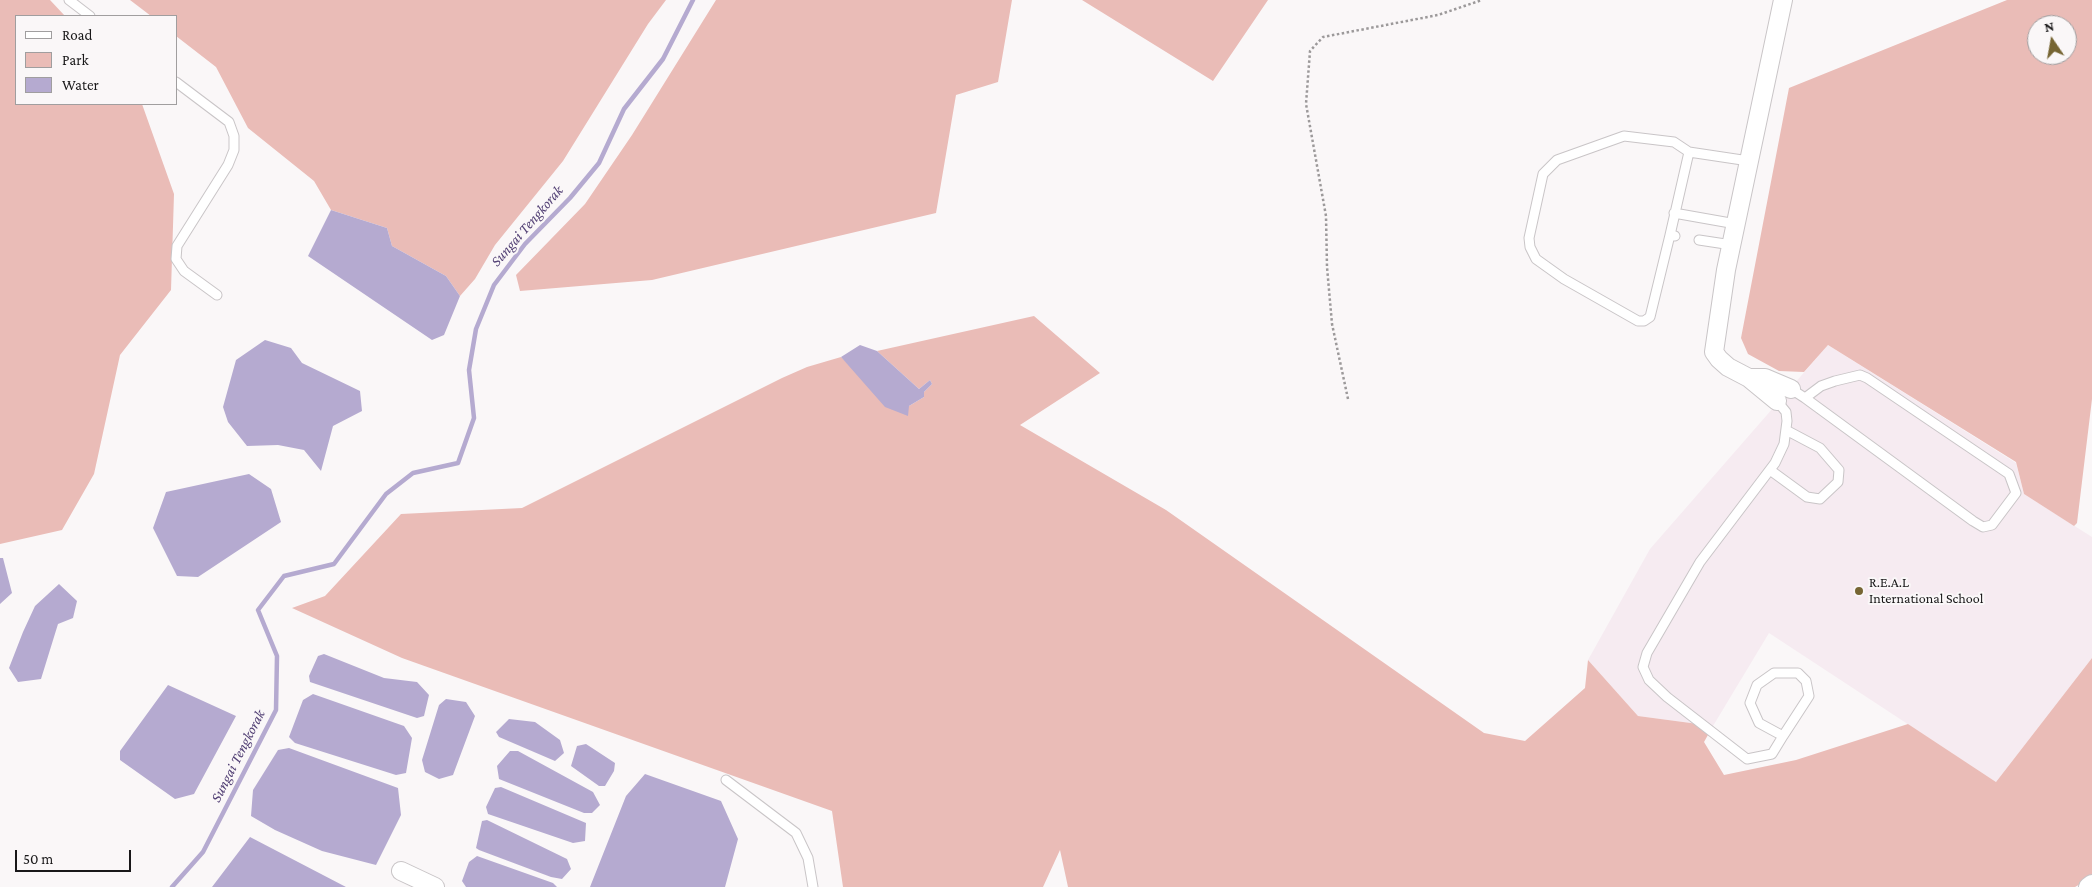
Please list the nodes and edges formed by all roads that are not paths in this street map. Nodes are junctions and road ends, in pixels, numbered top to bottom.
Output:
1 (68, 0) edge
2 (1783, 0) edge
3 (89, 15) edge
4 (178, 84) edge
5 (1689, 152) junction
6 (1749, 161) junction
7 (1674, 213) junction
8 (1736, 224) junction
9 (1699, 240) dead end
10 (1732, 245) junction
11 (217, 295) dead end
12 (1749, 378) junction
13 (1798, 393) junction
14 (1777, 401) joint
15 (1786, 430) junction
16 (1770, 470) junction
17 (1783, 736) junction
18 (726, 780) dead end
19 (401, 871) dead end
20 (2092, 884) edge
21 (435, 887) edge
22 (813, 887) edge
23 (2088, 887) edge

1 - 3 lane
2 - 6 street
4 - 11 lane
5 - 6 lane
5 - 7 lane
5 - 7 lane
6 - 8 street
7 - 8 lane
8 - 10 street
9 - 10 lane
10 - 12 street
12 - 13 street
12 - 14 street
13 - 13 lane
14 - 15 lane
15 - 16 lane
15 - 16 lane
16 - 17 lane
17 - 17 lane
18 - 22 lane
19 - 21 street
20 - 23 street

